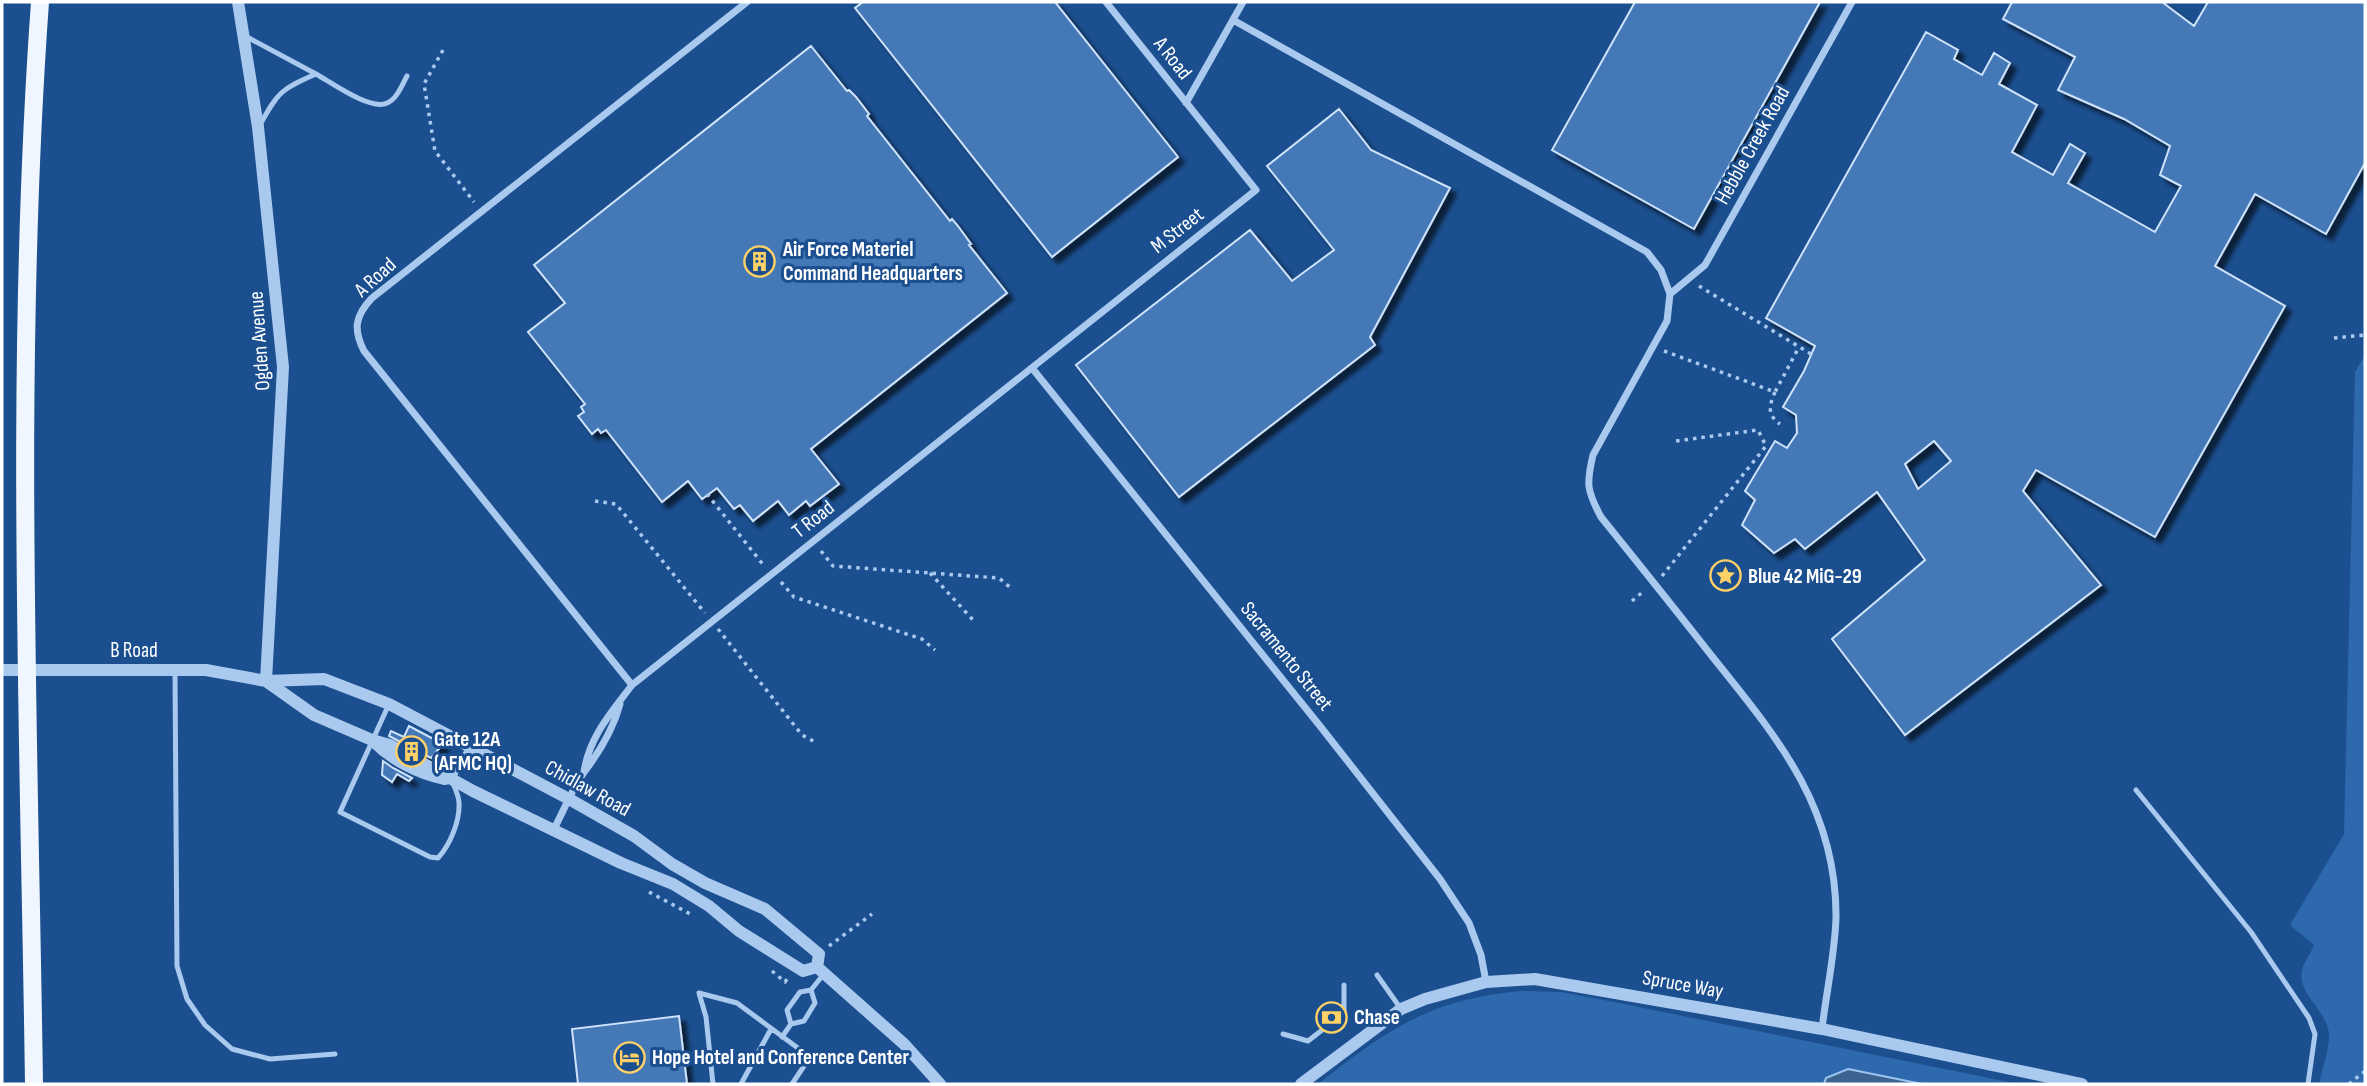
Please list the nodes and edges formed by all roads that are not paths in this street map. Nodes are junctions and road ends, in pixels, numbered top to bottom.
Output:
1 (40, 2) edge
2 (238, 2) edge
3 (747, 2) edge
4 (1107, 2) edge
5 (1243, 2) edge
6 (1852, 2) edge
7 (1233, 20) junction
8 (242, 34) junction
9 (316, 75) junction
10 (407, 76) dead end
11 (1186, 103) junction
12 (258, 127) junction
13 (1670, 294) junction
14 (1032, 368) junction
15 (175, 669) junction
16 (2, 670) edge
17 (29, 670) junction
18 (266, 681) junction
19 (632, 685) junction
20 (389, 704) junction
21 (372, 740) junction
22 (470, 745) junction
23 (452, 781) junction
24 (2136, 790) dead end
25 (569, 799) junction
26 (554, 829) junction
27 (821, 970) junction
28 (1377, 975) dead end
29 (1486, 982) junction
30 (1344, 985) dead end
31 (811, 990) junction
32 (1401, 1009) junction
33 (791, 1024) junction
34 (771, 1028) junction
35 (1822, 1029) junction
36 (1283, 1034) dead end
37 (782, 1037) junction
38 (335, 1054) dead end
39 (34, 1084) edge
40 (713, 1084) edge
41 (741, 1084) edge
42 (792, 1084) edge
43 (940, 1084) edge
44 (1301, 1084) edge
45 (2082, 1084) edge
46 (2308, 1084) edge

1 - 17 main road
2 - 8 street, Ogden Avenue
3 - 19 street, A Road
4 - 11 street, A Road
5 - 7 street
6 - 13 street, Hebble Creek Road
7 - 11 street
7 - 13 street
8 - 9 lane
8 - 12 street, Ogden Avenue
9 - 10 lane
9 - 12 lane
11 - 14 street, M Street
12 - 18 street, Ogden Avenue
13 - 35 street
14 - 19 street, T Road
14 - 29 street, Sacramento Street
15 - 17 street, B Road
15 - 18 street, B Road
15 - 38 lane
16 - 17 street, B Road
17 - 39 main road
18 - 20 street, Chidlaw Road
18 - 21 street
19 - 25 street, T Road
20 - 21 lane
20 - 22 street, Chidlaw Road
21 - 23 street, Chidlaw Road
21 - 23 lane
22 - 23 lane
22 - 25 street, Chidlaw Road
23 - 26 street, Chidlaw Road
24 - 46 lane
25 - 26 street, T Road
25 - 27 street, Chidlaw Road
26 - 27 street, Chidlaw Road
27 - 31 lane
27 - 43 street, Chidlaw Road
28 - 32 lane
29 - 32 street, Spruce Way
29 - 35 street, Spruce Way
30 - 36 lane
31 - 33 lane
31 - 33 lane
32 - 44 street, Spruce Way
33 - 37 lane
34 - 37 lane
34 - 40 lane
34 - 41 lane
35 - 45 street, Spruce Way
37 - 42 lane

